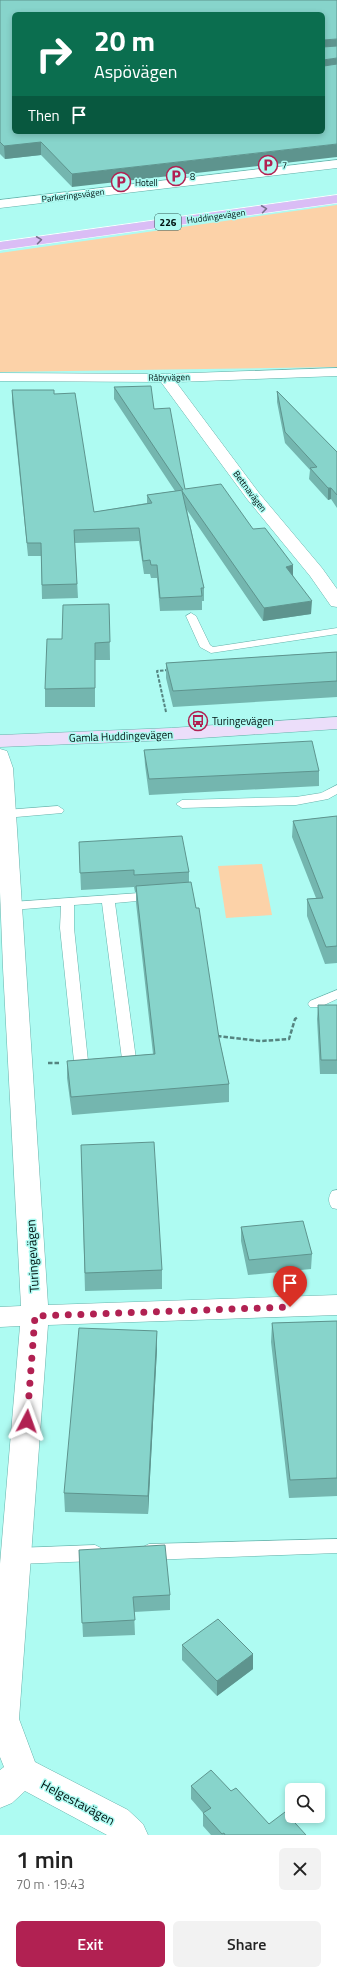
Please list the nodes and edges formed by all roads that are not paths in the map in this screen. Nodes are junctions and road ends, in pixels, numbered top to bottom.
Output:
1 (337, 164) edge
2 (337, 189) edge
3 (337, 199) edge
4 (1, 202) edge
5 (0, 236) edge
6 (0, 246) edge
7 (337, 372) edge
8 (0, 377) edge
9 (165, 378) junction
10 (337, 602) edge
11 (191, 616) dead end
12 (337, 632) edge
13 (337, 723) edge
14 (0, 741) edge
15 (0, 755) edge
16 (337, 789) edge
17 (182, 804) dead end
18 (58, 810) dead end
19 (5, 814) junction
20 (168, 895) edge
21 (108, 899) junction
22 (68, 902) junction
23 (12, 906) junction
24 (7, 968) edge
25 (337, 994) edge
26 (315, 1004) dead end
27 (129, 1058) edge
28 (81, 1061) edge
29 (337, 1196) edge
30 (337, 1204) edge
31 (337, 1305) edge
32 (35, 1316) junction
33 (0, 1317) edge
34 (337, 1546) edge
35 (134, 1552) edge
36 (110, 1553) edge
37 (17, 1556) junction
38 (11, 1782) edge
39 (131, 1835) edge

1 - 4 street, Parkeringsvägen
2 - 5 main road, Huddingevägen / 226
6 -> 3 main road, Huddingevägen / 226
7 - 9 street, Råbyvägen
8 - 9 street, Råbyvägen
9 - 10 street, Bettnavägen
11 - 12 lane
13 - 14 street, Gamla Huddingevägen
15 - 19 street, Turingevägen
16 - 17 lane
18 - 19 lane
19 - 23 street, Turingevägen
20 - 21 lane
21 - 22 lane
21 - 27 lane
22 - 23 lane
22 - 28 lane
23 - 24 street, Turingevägen
24 - 32 street, Turingevägen
25 - 26 lane
29 - 30 lane
31 - 32 street
32 - 33 street
32 - 37 street, Turingevägen
34 - 35 lane
36 - 37 lane
37 - 38 street, Turingevägen
38 - 39 street, Helgestavägen

